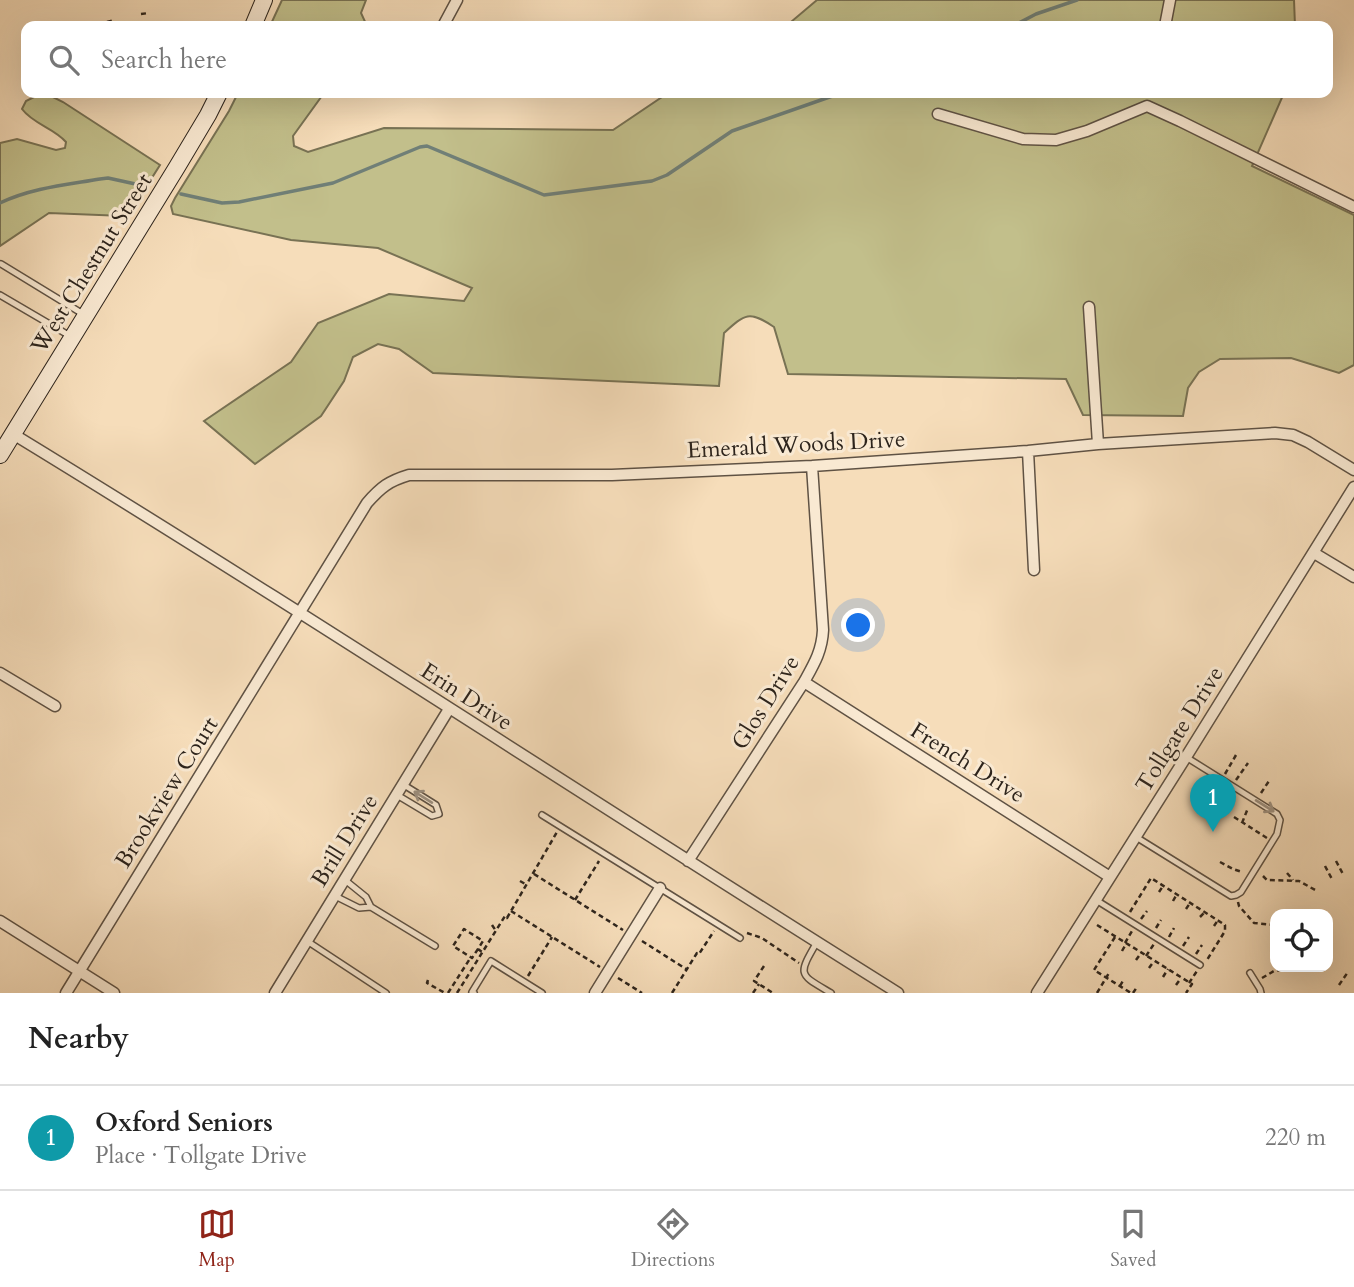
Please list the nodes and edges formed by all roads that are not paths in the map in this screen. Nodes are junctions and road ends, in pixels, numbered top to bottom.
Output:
1 (264, 0) edge
2 (457, 0) edge
3 (1170, 0) edge
4 (255, 21) edge
5 (446, 21) edge
6 (1166, 21) edge
7 (217, 98) edge
8 (1149, 98) edge
9 (1147, 106) junction
10 (938, 114) dead end
11 (1354, 207) edge
12 (1, 264) edge
13 (0, 295) edge
14 (1088, 307) dead end
15 (86, 315) junction
16 (72, 338) junction
17 (13, 434) junction
18 (1098, 444) junction
19 (1, 451) edge
20 (1027, 451) junction
21 (812, 466) junction
22 (1354, 470) edge
23 (1354, 487) edge
24 (1314, 553) junction
25 (1034, 570) dead end
26 (1354, 577) edge
27 (300, 612) junction
28 (0, 673) edge
29 (804, 682) junction
30 (55, 706) dead end
31 (449, 709) junction
32 (1186, 757) junction
33 (400, 790) junction
34 (542, 815) dead end
35 (1136, 837) junction
36 (688, 860) junction
37 (1111, 877) junction
38 (345, 880) junction
39 (660, 888) junction
40 (335, 896) junction
41 (1096, 900) junction
42 (371, 907) junction
43 (0, 921) edge
44 (738, 937) road end
45 (307, 941) junction
46 (817, 942) junction
47 (435, 946) dead end
48 (1200, 965) dead end
49 (80, 972) junction
50 (1250, 973) dead end
51 (66, 993) edge
52 (114, 993) edge
53 (275, 993) edge
54 (386, 993) edge
55 (474, 993) edge
56 (542, 993) edge
57 (596, 993) edge
58 (831, 993) edge
59 (898, 993) edge
60 (1037, 993) edge
61 (1261, 993) edge

1 - 4 main road
2 - 5 street
3 - 6 street
7 - 15 main road, West Chestnut Street
8 - 9 street
9 - 10 street
9 - 11 street
12 - 15 lane
13 - 16 lane
14 - 18 street
15 - 16 main road, West Chestnut Street
16 - 17 main road, West Chestnut Street
17 - 19 main road, West Chestnut Street
17 - 27 street, Erin Drive
18 - 20 street, Emerald Woods Drive
18 - 22 street, Emerald Woods Drive
20 - 21 street, Emerald Woods Drive
20 - 25 street
21 - 27 street, Emerald Woods Drive
21 - 29 street, Glos Drive
23 - 24 street, Tollgate Drive
24 - 26 street
24 - 32 street, Tollgate Drive
27 - 31 street, Erin Drive
27 - 49 street, Brookview Court
28 - 30 street
29 - 36 street, Glos Drive
29 - 37 street, French Drive
31 - 33 street, Brill Drive
31 - 36 street, Erin Drive
32 - 35 street, Tollgate Drive
32 -> 35 lane
33 -> 33 lane
33 - 38 street, Brill Drive
34 - 39 lane
35 - 37 street, Tollgate Drive
36 - 46 street, Erin Drive
37 - 41 street, Tollgate Drive
38 - 40 street, Brill Drive
38 - 42 lane
39 - 44 lane
39 - 57 street
40 - 42 lane
40 - 45 street, Brill Drive
41 - 48 lane
41 - 60 street, Tollgate Drive
42 - 47 lane
43 - 49 street
45 - 53 street, Brill Drive
45 - 54 lane
46 - 58 lane
46 - 59 street, Erin Drive
49 - 51 street, Brookview Court
49 - 52 street
50 - 61 lane
55 - 56 lane

